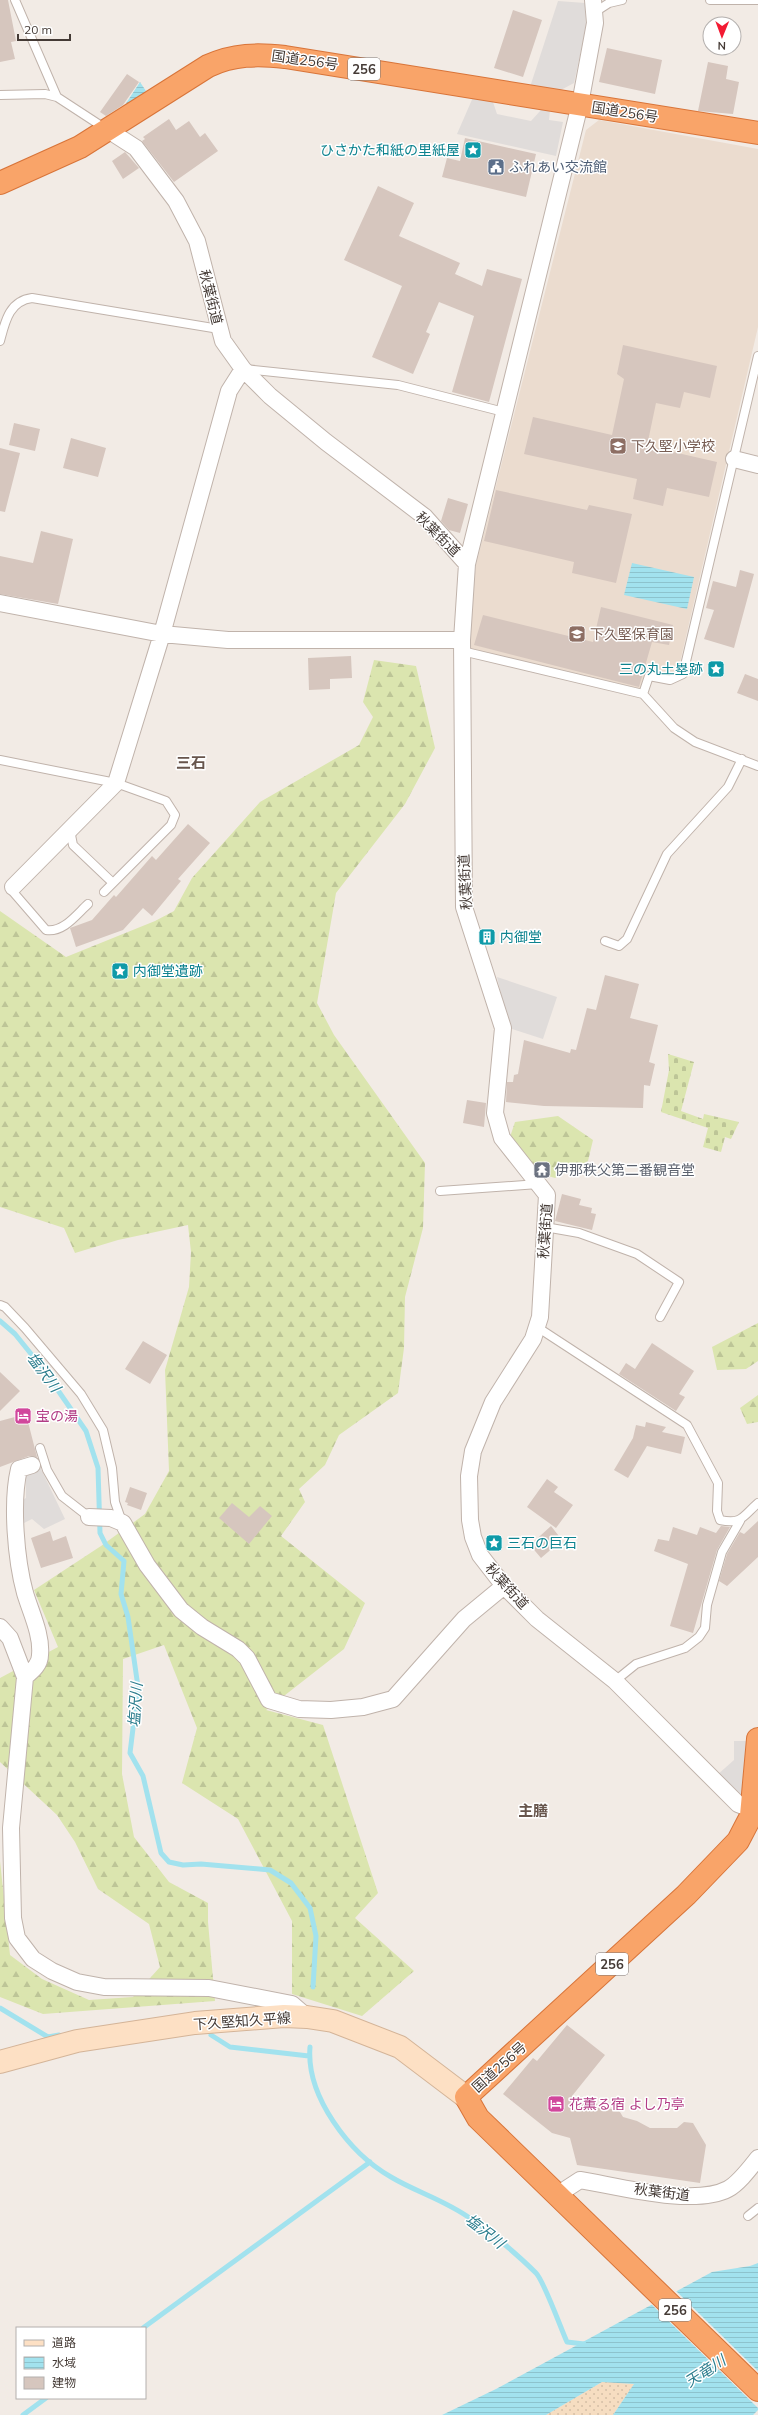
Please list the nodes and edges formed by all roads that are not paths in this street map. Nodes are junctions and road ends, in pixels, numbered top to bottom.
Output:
1 (15, 0) edge
2 (622, 0) edge
3 (710, 0) edge
4 (758, 0) edge
5 (594, 6) edge
6 (0, 95) edge
7 (57, 97) junction
8 (580, 104) junction
9 (108, 130) junction
10 (758, 133) edge
11 (0, 183) edge
12 (219, 329) junction
13 (0, 341) edge
14 (758, 356) edge
15 (243, 369) junction
16 (504, 412) junction
17 (734, 459) junction
18 (758, 465) edge
19 (467, 564) junction
20 (0, 604) edge
21 (162, 634) junction
22 (462, 645) junction
23 (643, 694) junction
24 (742, 759) junction
25 (0, 760) edge
26 (758, 766) edge
27 (116, 783) junction
28 (70, 830) junction
29 (113, 883) junction
30 (13, 887) joint
31 (104, 892) dead end
32 (88, 904) dead end
33 (606, 941) dead end
34 (538, 1184) junction
35 (440, 1191) dead end
36 (545, 1227) junction
37 (0, 1305) edge
38 (660, 1316) dead end
39 (537, 1327) junction
40 (40, 1448) dead end
41 (32, 1465) dead end
42 (758, 1503) edge
43 (89, 1518) joint
44 (117, 1520) junction
45 (740, 1521) junction
46 (504, 1586) junction
47 (0, 1627) edge
48 (25, 1677) junction
49 (615, 1681) junction
50 (758, 1739) edge
51 (751, 1820) junction
52 (307, 2017) junction
53 (0, 2062) edge
54 (466, 2098) junction
55 (758, 2158) edge
56 (557, 2196) junction
57 (758, 2208) edge
58 (748, 2216) dead end
59 (758, 2390) edge

1 - 7 lane
2 - 5 lane
3 - 4 lane
5 - 8 street
6 - 7 lane, 秋葉街道
7 - 9 lane, 秋葉街道
8 - 9 highway, 国道256号 / 256
8 - 10 highway, 国道256号 / 256
8 - 16 street
9 - 11 highway, 国道256号 / 256
9 - 12 street, 秋葉街道
12 - 13 lane
12 - 15 street, 秋葉街道
14 - 17 lane
15 - 16 lane
15 - 19 street, 秋葉街道
15 - 21 street
16 - 19 street
17 - 18 street
17 - 23 lane
19 - 22 street, 秋葉街道
20 - 21 street
21 - 22 street
21 - 27 street
22 - 23 lane
22 - 34 street, 秋葉街道
23 - 24 lane
24 - 26 lane
24 - 33 lane
25 - 27 lane
27 - 28 street
27 - 29 lane
28 - 29 lane
28 - 30 street
29 - 31 lane
30 - 32 lane
34 - 35 lane
34 - 36 street, 秋葉街道
36 - 38 lane
36 - 39 street, 秋葉街道
37 - 44 lane
39 - 45 lane
39 - 46 street, 秋葉街道
40 - 43 lane
41 - 48 street
42 - 45 lane
43 - 44 street
44 - 46 street
45 - 49 lane
46 - 49 street, 秋葉街道
47 - 48 street
48 - 52 street
49 - 51 street, 秋葉街道
50 - 51 highway, 国道256号 / 256
51 - 54 highway, 国道256号 / 256
52 - 53 main road, 下久堅知久平線
52 - 54 main road, 下久堅知久平線
54 - 56 highway, 国道256号 / 256
55 - 56 street, 秋葉街道
56 - 59 highway, 国道256号 / 256
57 - 58 lane

